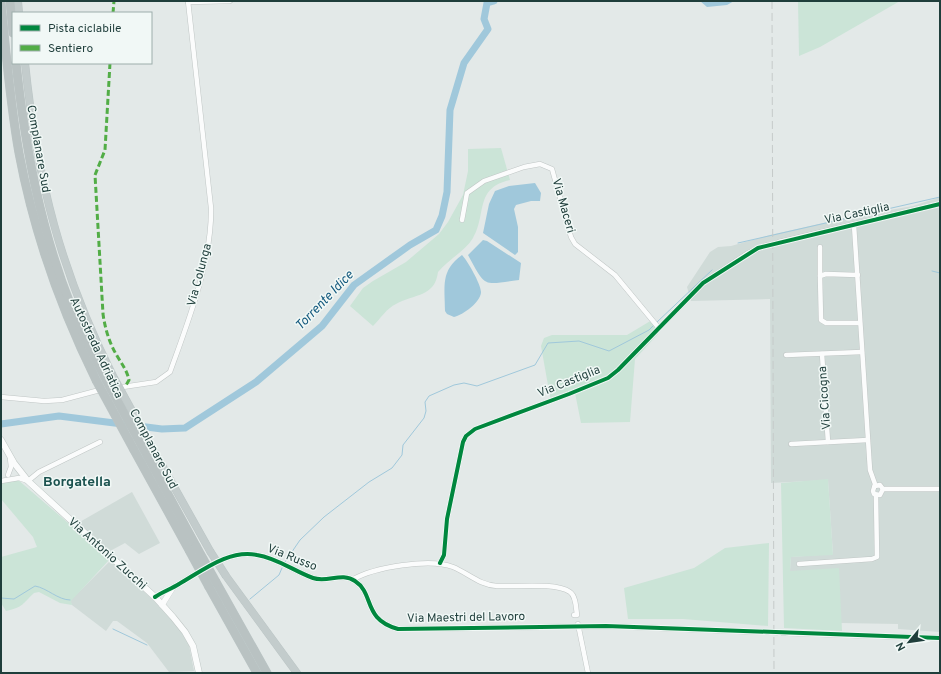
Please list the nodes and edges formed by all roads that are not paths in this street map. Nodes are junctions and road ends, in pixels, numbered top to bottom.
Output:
1 (10, 1) edge
2 (18, 1) edge
3 (188, 1) edge
4 (230, 1) edge
5 (1, 2) edge
6 (19, 12) edge
7 (12, 22) edge
8 (16, 64) edge
9 (25, 64) edge
10 (940, 204) edge
11 (462, 220) dead end
12 (854, 225) junction
13 (779, 242) tunnel mouth
14 (767, 245) tunnel mouth
15 (820, 247) dead end
16 (858, 274) junction
17 (820, 276) junction
18 (860, 323) junction
19 (656, 325) junction
20 (862, 352) junction
21 (822, 354) junction
22 (786, 355) dead end
23 (1, 397) edge
24 (1, 440) edge
25 (868, 440) junction
26 (100, 442) dead end
27 (828, 442) junction
28 (791, 444) dead end
29 (8, 454) junction
30 (19, 470) junction
31 (5, 478) edge
32 (28, 481) junction
33 (875, 486) junction
34 (883, 489) junction
35 (940, 489) edge
36 (876, 495) junction
37 (440, 563) junction
38 (799, 564) dead end
39 (366, 573) junction
40 (352, 580) junction
41 (358, 584) junction
42 (173, 587) junction
43 (155, 597) junction
44 (162, 605) junction
45 (574, 615) dead end
46 (578, 625) junction
47 (764, 632) tunnel mouth
48 (789, 633) tunnel mouth
49 (940, 635) edge
50 (907, 637) junction
51 (940, 638) edge
52 (199, 673) edge
53 (256, 673) edge
54 (267, 673) edge
55 (297, 673) edge
56 (588, 673) edge

1 - 7 highway
2 - 6 highway
3 - 4 street
3 - 23 street, Via Colunga
5 - 53 highway, Autostrada Adriatica, bridge
8 - 54 highway, Autostrada Adriatica, bridge
9 - 55 highway, Complanare Sud, bridge
10 - 12 street, Via Castiglia
11 - 19 street, Via Maceri
12 - 13 street, Via Castiglia
12 - 16 street
14 - 19 street, Via Castiglia
15 - 17 street
16 - 17 street
16 - 18 street
17 - 18 street
18 - 20 street
19 - 37 street, Via Castiglia
20 - 21 street, Via Cicogna
20 - 25 street
21 - 22 street, Via Cicogna
21 - 27 street, Via Cicogna
24 - 29 main road, Via Antonio Zucchi
25 - 27 street, Via Cicogna
25 - 33 street
26 - 32 street
27 - 28 street, Via Cicogna
29 - 30 main road, Via Antonio Zucchi
29 - 31 street
30 - 31 street
30 - 32 main road, Via Antonio Zucchi
31 - 32 street
32 - 43 main road, Via Antonio Zucchi
33 - 34 street
33 - 36 street
34 - 35 street
34 - 36 street
36 - 38 street
37 - 39 street
37 - 45 street
39 - 40 street
39 - 41 street
40 - 41 street, Via Russo
40 - 42 street, Via Russo
41 - 46 street, Via Maestri del Lavoro
42 - 43 street, Via Russo
42 - 44 street
43 - 44 main road, Via Antonio Zucchi
44 - 52 main road, Via Antonio Zucchi
46 - 47 street, Via Maestri del Lavoro
46 - 56 street
48 - 50 street
49 - 50 street
50 - 51 street

